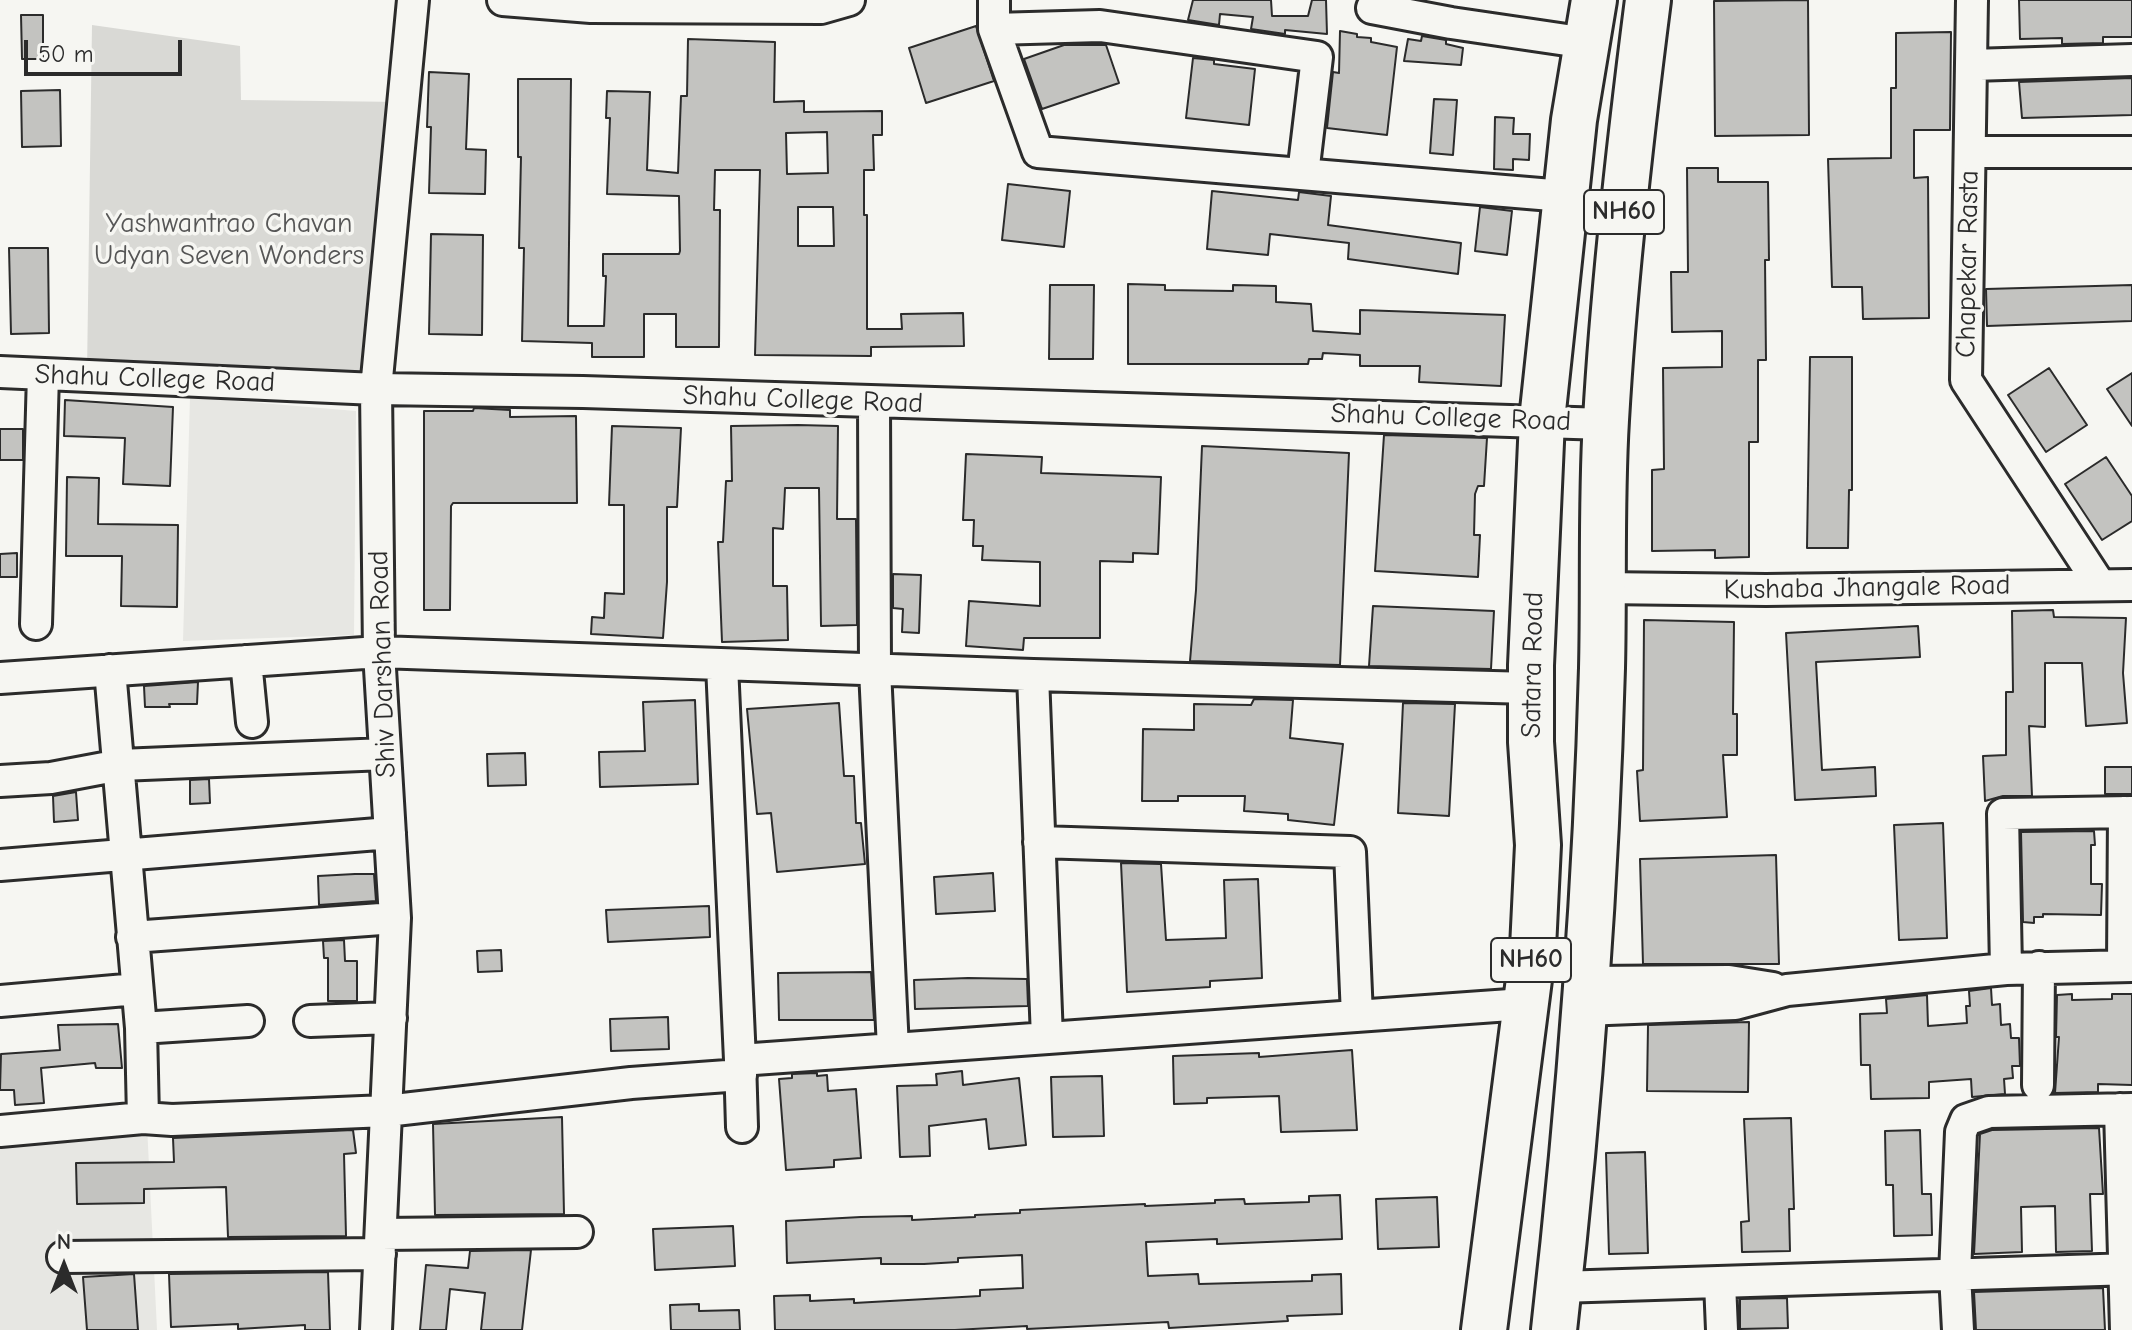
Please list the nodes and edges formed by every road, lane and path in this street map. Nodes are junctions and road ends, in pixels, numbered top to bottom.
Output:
1 (413, 0) edge
2 (503, 0) edge
3 (1594, 0) edge
4 (1648, 0) edge
5 (1972, 0) edge
6 (831, 3) edge
7 (591, 4) edge
8 (1372, 8) dead end
9 (994, 14) edge
10 (1587, 43) junction
11 (2132, 60) edge
12 (1972, 65) junction
13 (1970, 152) junction
14 (2132, 152) edge
15 (1303, 174) junction
16 (1564, 196) junction
17 (0, 372) edge
18 (43, 374) junction
19 (376, 389) junction
20 (874, 402) junction
21 (1542, 420) junction
22 (1606, 424) junction
23 (2100, 585) junction
24 (2132, 585) edge
25 (1601, 588) junction
26 (36, 624) dead end
27 (379, 652) junction
28 (246, 661) junction
29 (722, 665) junction
30 (110, 670) junction
31 (875, 670) junction
32 (1033, 675) junction
33 (0, 678) edge
34 (1531, 688) junction
35 (252, 722) dead end
36 (385, 754) junction
37 (120, 765) junction
38 (0, 781) edge
39 (2128, 812) edge
40 (390, 833) junction
41 (1039, 842) junction
42 (128, 855) junction
43 (0, 865) edge
44 (395, 918) junction
45 (132, 937) junction
46 (2128, 966) edge
47 (2039, 967) junction
48 (2006, 969) junction
49 (137, 989) junction
50 (1584, 996) junction
51 (0, 1001) edge
52 (1524, 1004) junction
53 (1357, 1016) junction
54 (391, 1018) junction
55 (248, 1021) dead end
56 (310, 1021) dead end
57 (141, 1028) junction
58 (1047, 1038) junction
59 (893, 1049) junction
60 (741, 1068) junction
61 (2038, 1085) dead end
62 (2126, 1109) edge
63 (386, 1111) junction
64 (143, 1118) junction
65 (742, 1127) dead end
66 (0, 1131) edge
67 (577, 1232) dead end
68 (380, 1244) junction
69 (63, 1257) dead end
70 (2127, 1269) edge
71 (1955, 1274) junction
72 (1720, 1282) junction
73 (1559, 1287) junction
74 (376, 1330) edge
75 (1484, 1330) edge
76 (1554, 1330) edge
77 (1722, 1330) edge
78 (1958, 1330) edge
79 (2126, 1330) edge

1 - 19 street, Shiv Darshan Road
2 - 7 street
3 - 10 highway, Satara Road / NH60
4 - 22 highway, NH60
5 - 12 street, Chapekar Rasta
6 - 7 street
8 - 10 street
9 - 15 street
9 - 15 street
10 - 16 highway, Satara Road / NH60
11 - 12 street
12 - 13 street, Chapekar Rasta
13 - 14 street
13 - 23 street, Chapekar Rasta
15 - 16 street
16 - 21 highway, Satara Road / NH60
17 - 18 street, Shahu College Road
18 - 19 street, Shahu College Road
18 - 26 street
19 - 20 street, Shahu College Road
19 - 27 street, Shiv Darshan Road
20 - 21 street, Shahu College Road
20 - 31 street
21 - 22 street, Shahu College Road
21 - 34 highway, Satara Road / NH60
22 - 25 highway, NH60
23 - 24 street, Kushaba Jhangale Road
23 - 25 street, Kushaba Jhangale Road
25 - 50 highway, NH60
27 - 28 street
27 - 29 street
27 - 36 street, Shiv Darshan Road
28 - 30 street
28 - 35 street
29 - 31 street
29 - 60 street
30 - 33 street
30 - 37 street
31 - 32 street
31 - 59 street
32 - 34 street
32 - 41 street
34 - 52 highway, Satara Road / NH60
36 - 37 street
36 - 40 street, Shiv Darshan Road
37 - 38 street
37 - 42 street
39 - 46 street
39 - 48 street
40 - 42 street
40 - 44 street, Shiv Darshan Road
41 - 53 street
41 - 58 street
42 - 43 street
42 - 45 street
44 - 45 street
44 - 54 street, Shiv Darshan Road
45 - 49 street
46 - 47 street
47 - 48 street
47 - 61 street
48 - 50 street
49 - 51 street
49 - 57 street
50 - 73 highway, NH60
52 - 53 street
52 - 75 highway, Satara Road / NH60
53 - 58 street
54 - 56 street
54 - 63 street, Shiv Darshan Road
55 - 57 street
57 - 64 street
58 - 59 street
59 - 60 street
60 - 63 street
60 - 65 street
62 - 70 street
62 - 71 street
63 - 64 street
63 - 68 street, Shiv Darshan Road
64 - 66 street
67 - 68 street
68 - 69 street
68 - 74 street, Shiv Darshan Road
70 - 71 street
70 - 79 street
71 - 72 street
71 - 78 street
72 - 73 street
72 - 77 street
73 - 76 highway, NH60

